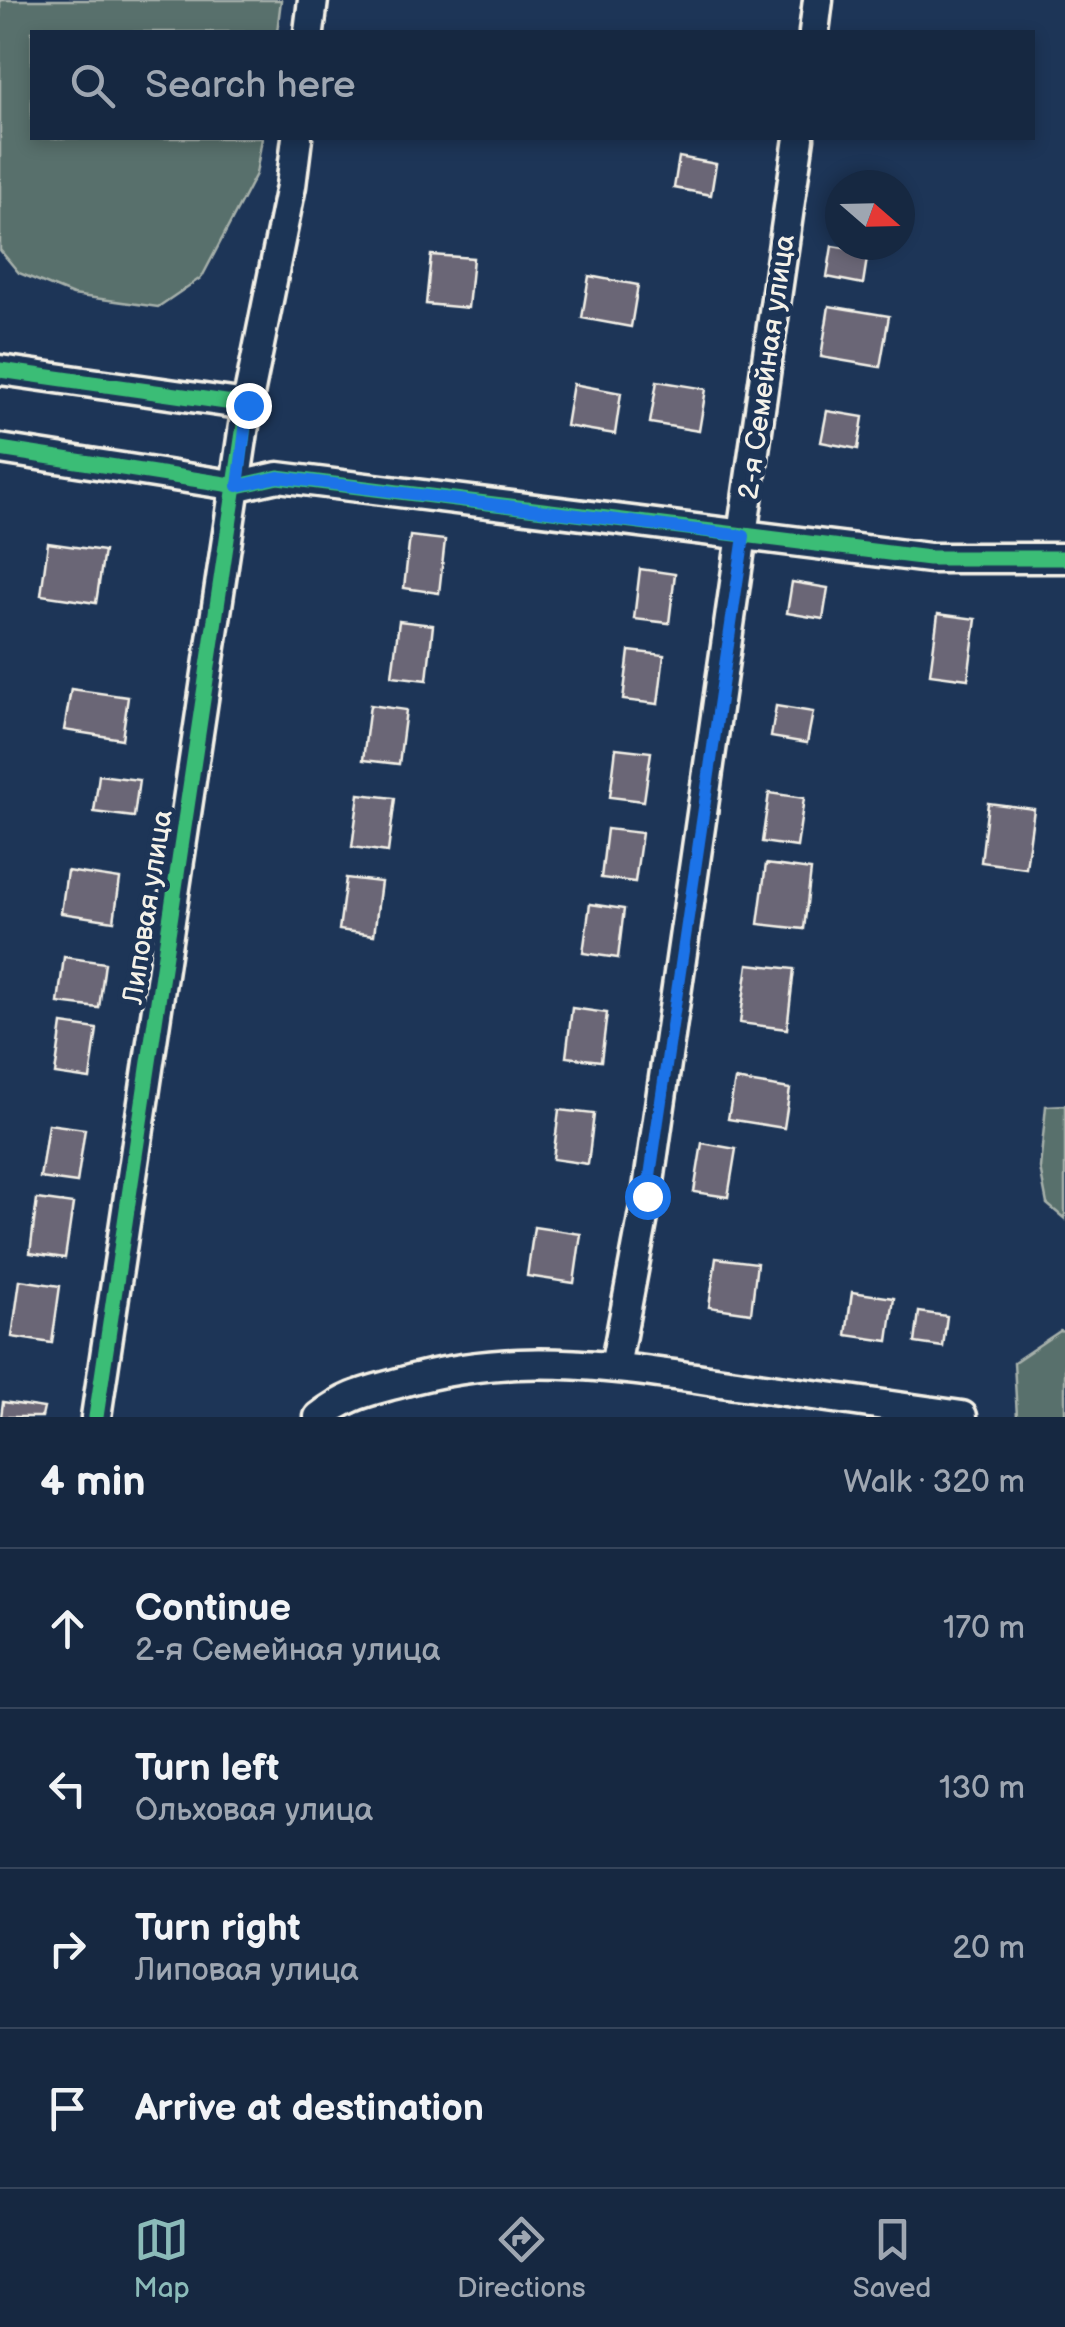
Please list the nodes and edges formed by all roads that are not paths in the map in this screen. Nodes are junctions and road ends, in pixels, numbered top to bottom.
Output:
1 (314, 0) edge
2 (818, 0) edge
3 (310, 30) edge
4 (814, 30) edge
5 (296, 140) edge
6 (799, 140) edge
7 (0, 370) edge
8 (248, 405) junction
9 (0, 450) edge
10 (238, 486) junction
11 (744, 536) junction
12 (1065, 558) edge
13 (615, 1367) junction
14 (962, 1416) edge
15 (96, 1417) edge
16 (319, 1417) edge

1 - 3 street
2 - 4 street
5 - 8 street, Липовая улица
6 - 11 street, 2-я Семейная улица
7 - 8 street
8 - 10 street, Липовая улица
9 - 10 street
10 - 11 street
10 - 15 street, Липовая улица
11 - 12 street
11 - 13 street, 2-я Семейная улица
13 - 14 street
13 - 16 street

